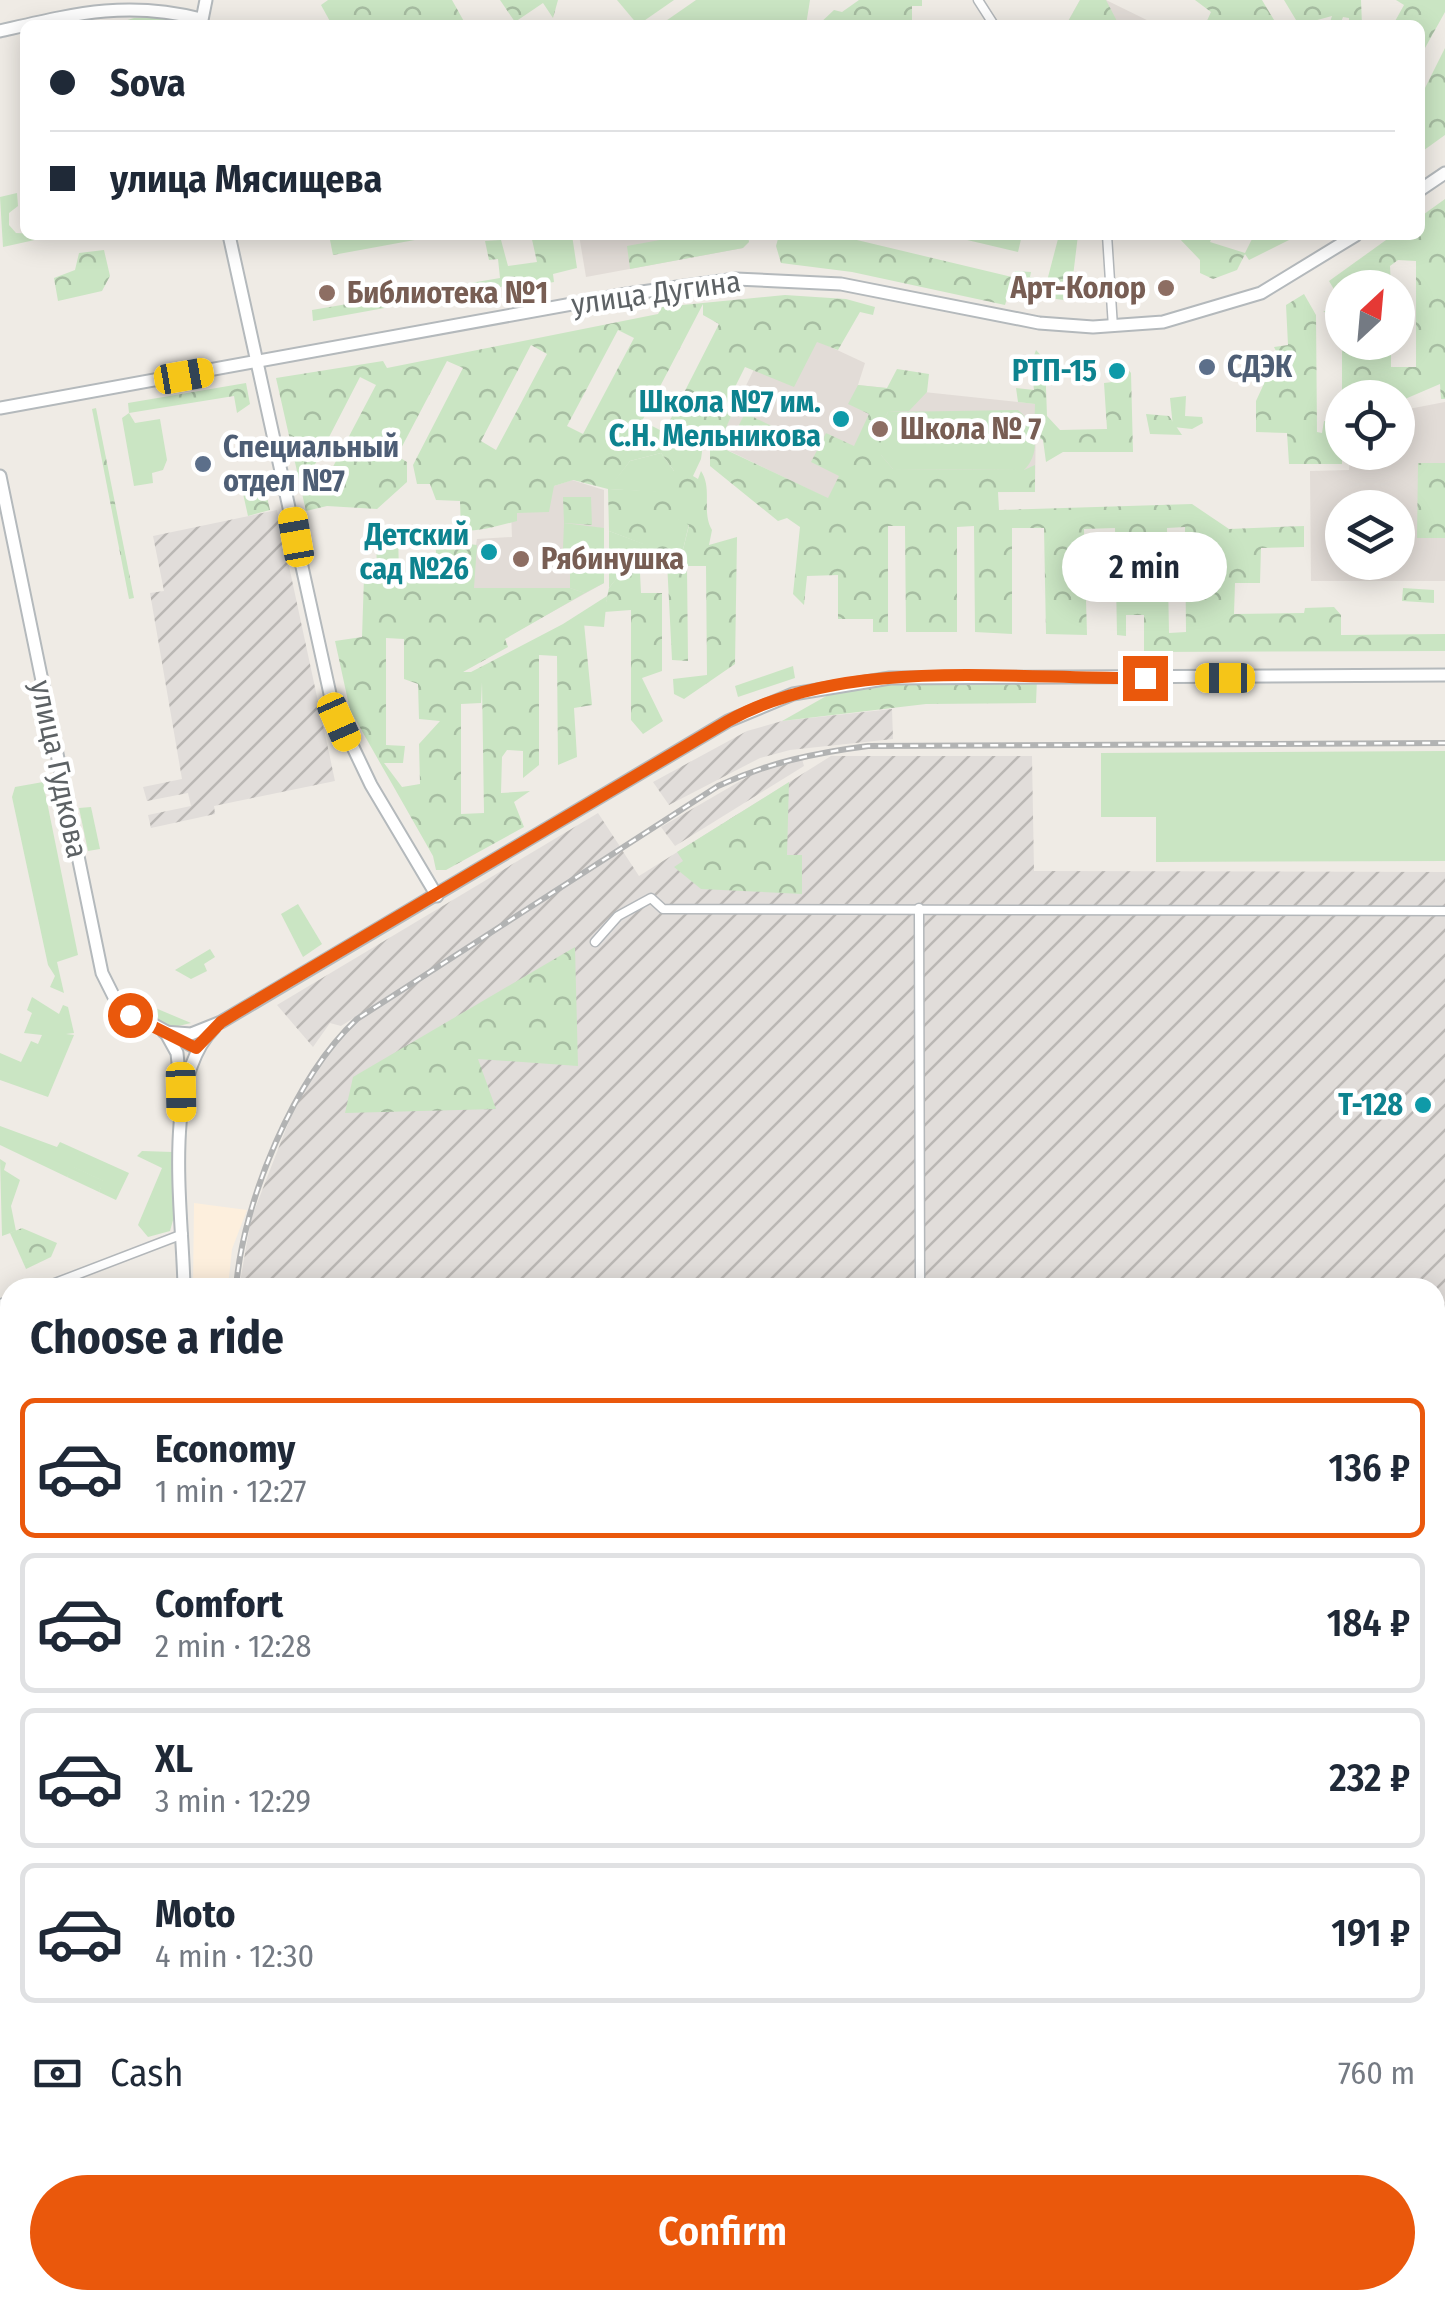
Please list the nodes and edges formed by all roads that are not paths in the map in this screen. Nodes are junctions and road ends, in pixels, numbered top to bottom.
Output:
1 (100, 4) edge
2 (41, 20) edge
3 (196, 20) edge
4 (230, 240) edge
5 (1107, 240) edge
6 (1347, 240) edge
7 (1113, 327) junction
8 (259, 363) junction
9 (0, 408) edge
10 (0, 476) edge
11 (6, 538) edge
12 (1445, 675) edge
13 (437, 896) junction
14 (919, 908) junction
15 (1445, 911) edge
16 (596, 942) dead end
17 (221, 1022) junction
18 (164, 1032) junction
19 (196, 1048) junction
20 (181, 1092) junction
21 (183, 1234) junction
22 (68, 1278) edge
23 (184, 1278) edge
24 (920, 1278) edge

1 - 2 main road
1 - 3 main road
4 - 8 main road
5 - 7 street
6 - 7 main road, улица Дугина
7 - 8 main road, улица Дугина
8 - 9 main road, улица Дугина
8 - 13 main road
10 - 11 main road, улица Гудкова
11 - 18 main road, улица Гудкова
12 - 13 main road
13 - 17 main road
14 - 15 street
14 - 16 street
14 - 24 street
17 - 18 main road
17 - 19 main road
18 - 19 main road, улица Гудкова
18 - 20 main road
19 - 20 main road
20 - 21 main road
21 - 22 street
21 - 23 main road

